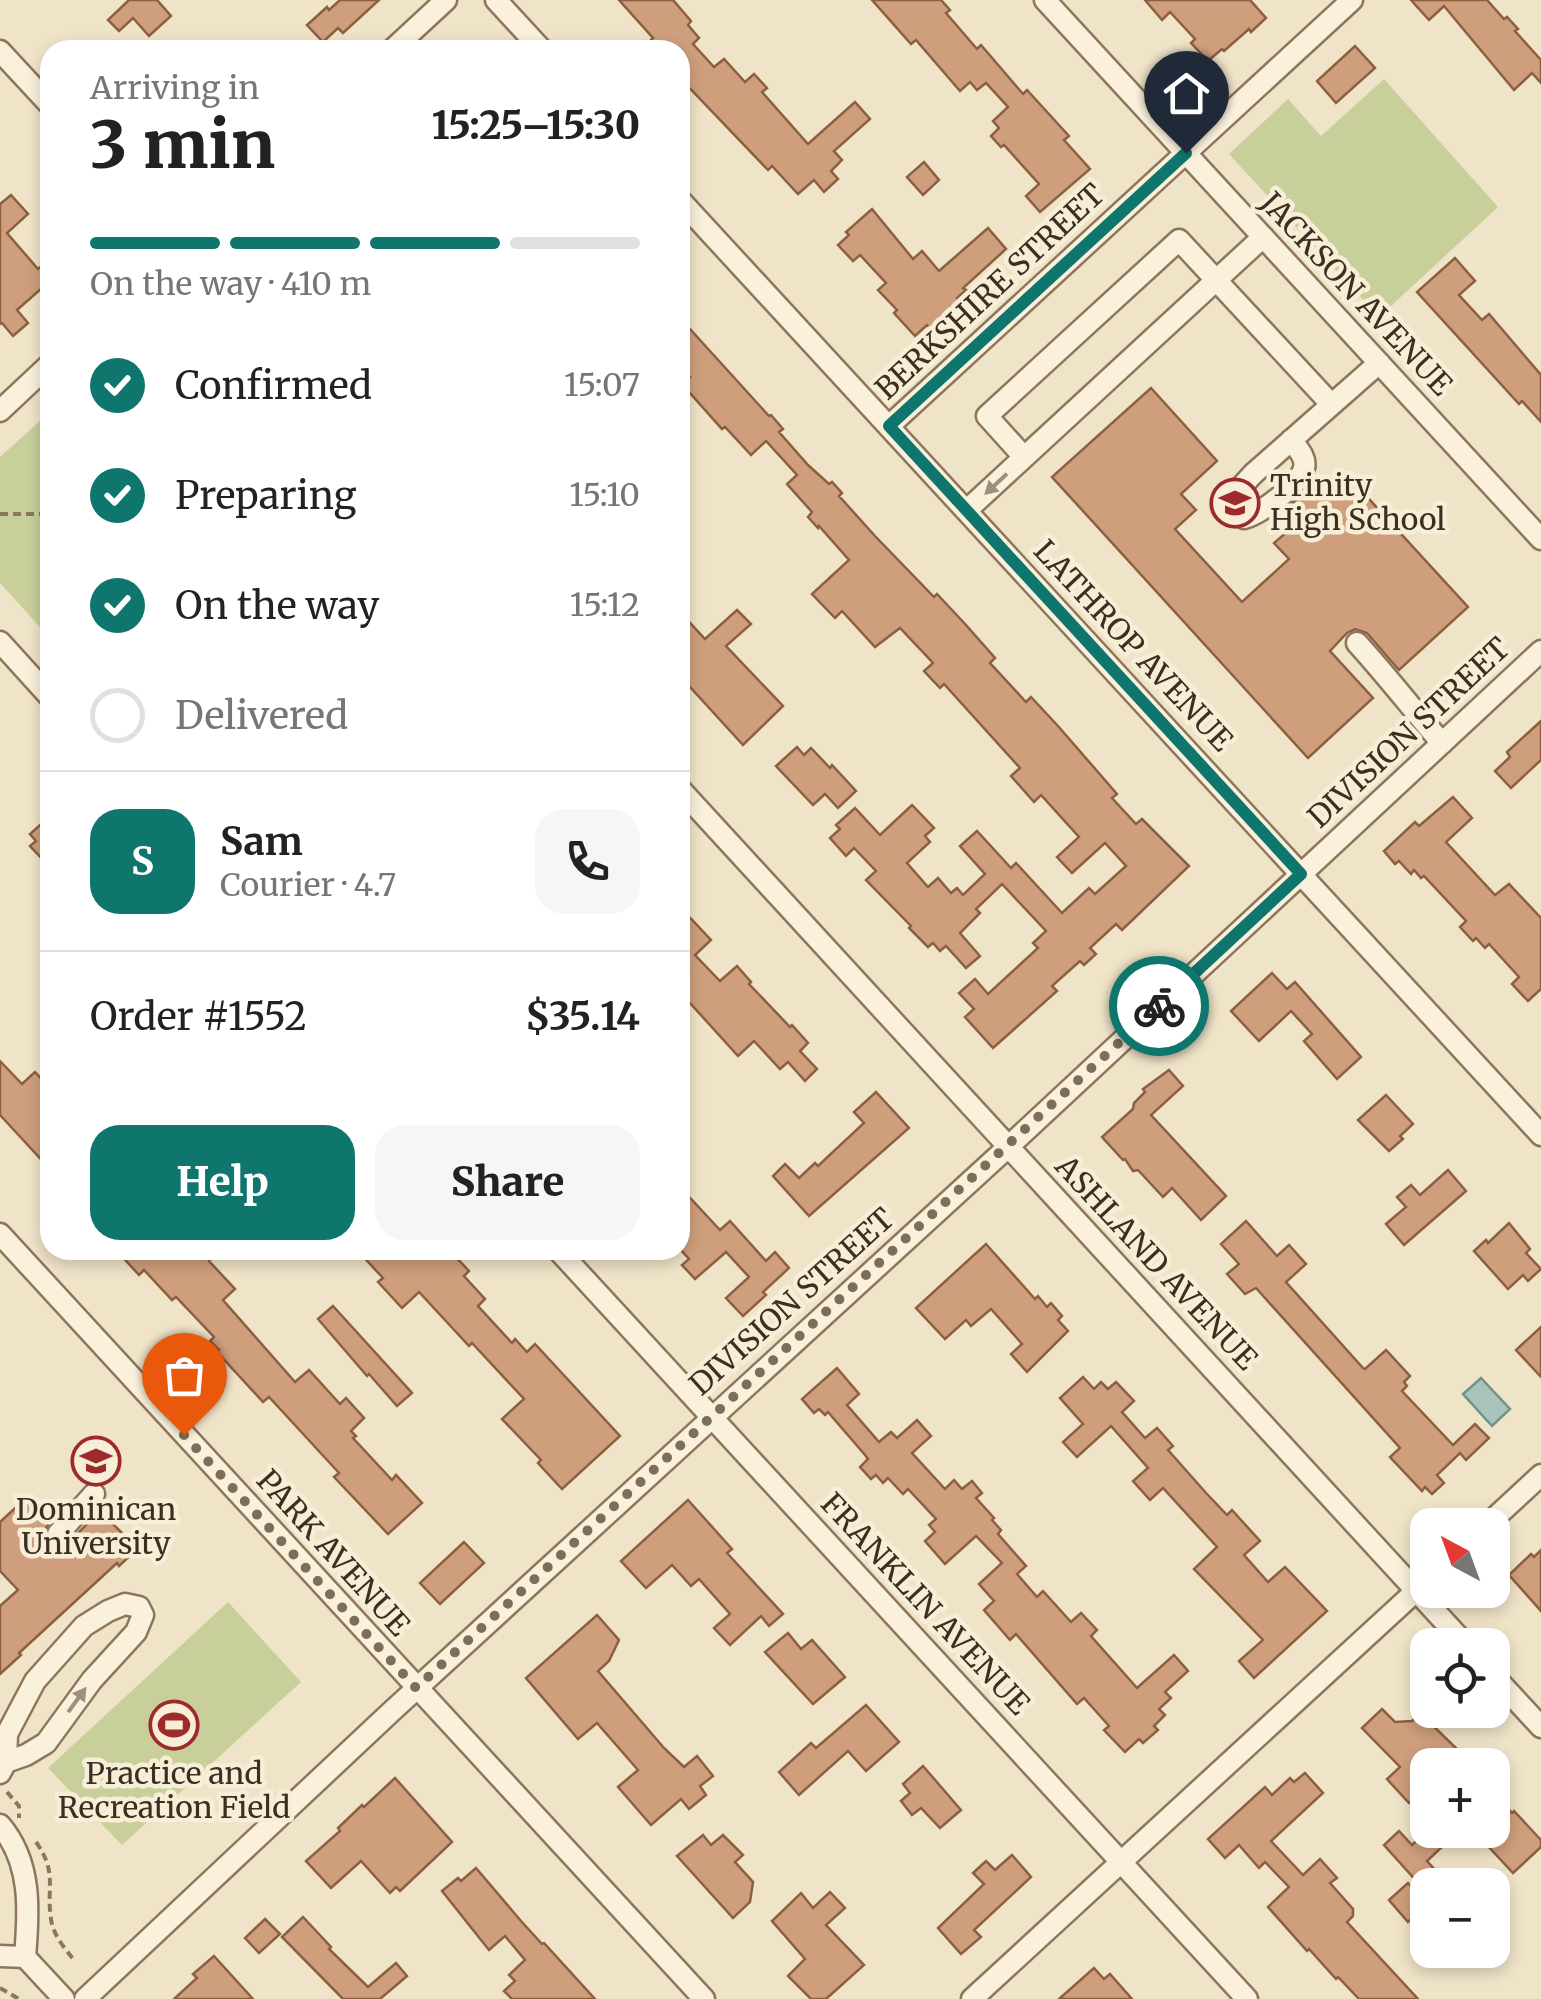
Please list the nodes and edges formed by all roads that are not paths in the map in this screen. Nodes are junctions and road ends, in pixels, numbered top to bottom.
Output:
1 (446, 0) edge
2 (496, 0) edge
3 (1045, 0) edge
4 (1352, 0) edge
5 (403, 40) edge
6 (533, 40) edge
7 (0, 51) edge
8 (40, 94) edge
9 (1186, 153) junction
10 (690, 211) edge
11 (1263, 237) junction
12 (1216, 281) junction
13 (1379, 363) junction
14 (40, 373) edge
15 (1330, 404) junction
16 (0, 410) edge
17 (889, 426) junction
18 (1290, 440) dead end
19 (1024, 458) junction
20 (967, 510) junction
21 (1541, 540) edge
22 (0, 642) edge
23 (1358, 643) dead end
24 (1541, 651) edge
25 (40, 686) edge
26 (1442, 743) junction
27 (690, 800) edge
28 (1301, 874) junction
29 (1541, 1135) edge
30 (1009, 1146) junction
31 (0, 1234) edge
32 (567, 1260) edge
33 (712, 1416) junction
34 (1541, 1475) edge
35 (94, 1494) dead end
36 (1505, 1508) edge
37 (58, 1534) dead end
38 (1410, 1572) edge
39 (1410, 1596) edge
40 (416, 1688) junction
41 (1510, 1693) edge
42 (1541, 1727) edge
43 (3, 1768) edge
44 (0, 1825) edge
45 (1121, 1862) junction
46 (0, 1956) edge
47 (26, 1957) junction
48 (64, 1999) edge
49 (85, 1999) edge
50 (704, 1999) edge
51 (972, 1999) edge
52 (1247, 1999) edge

1 - 5 street
2 - 6 street
3 - 9 street, JACKSON AVENUE
4 - 9 street, BERKSHIRE STREET
7 - 8 street
9 - 11 street, JACKSON AVENUE
9 - 17 street, BERKSHIRE STREET
10 - 17 street, LATHROP AVENUE
11 - 12 street
11 - 13 street, JACKSON AVENUE
12 - 15 street
12 - 19 street
12 - 19 street
13 - 15 street
13 - 21 street, JACKSON AVENUE
14 - 16 street
15 - 18 street
17 - 20 street, LATHROP AVENUE
19 -> 20 street
20 - 28 street, LATHROP AVENUE
22 - 25 street
23 - 26 street
24 - 26 street, DIVISION STREET
26 - 28 street, DIVISION STREET
27 - 30 street, ASHLAND AVENUE
28 - 29 street, LATHROP AVENUE
28 - 30 street, DIVISION STREET
30 - 33 street, DIVISION STREET
30 - 38 street, ASHLAND AVENUE
31 - 40 street, PARK AVENUE
32 - 33 street, FRANKLIN AVENUE
33 - 40 street, DIVISION STREET
33 - 45 street, FRANKLIN AVENUE
34 - 36 street
35 - 37 street
39 - 45 street
40 - 49 street, DIVISION STREET
40 - 50 street, PARK AVENUE
41 - 42 street
43 -> 43 street
44 - 47 street
45 - 51 street
45 - 52 street, FRANKLIN AVENUE
46 - 47 street
47 - 48 street

